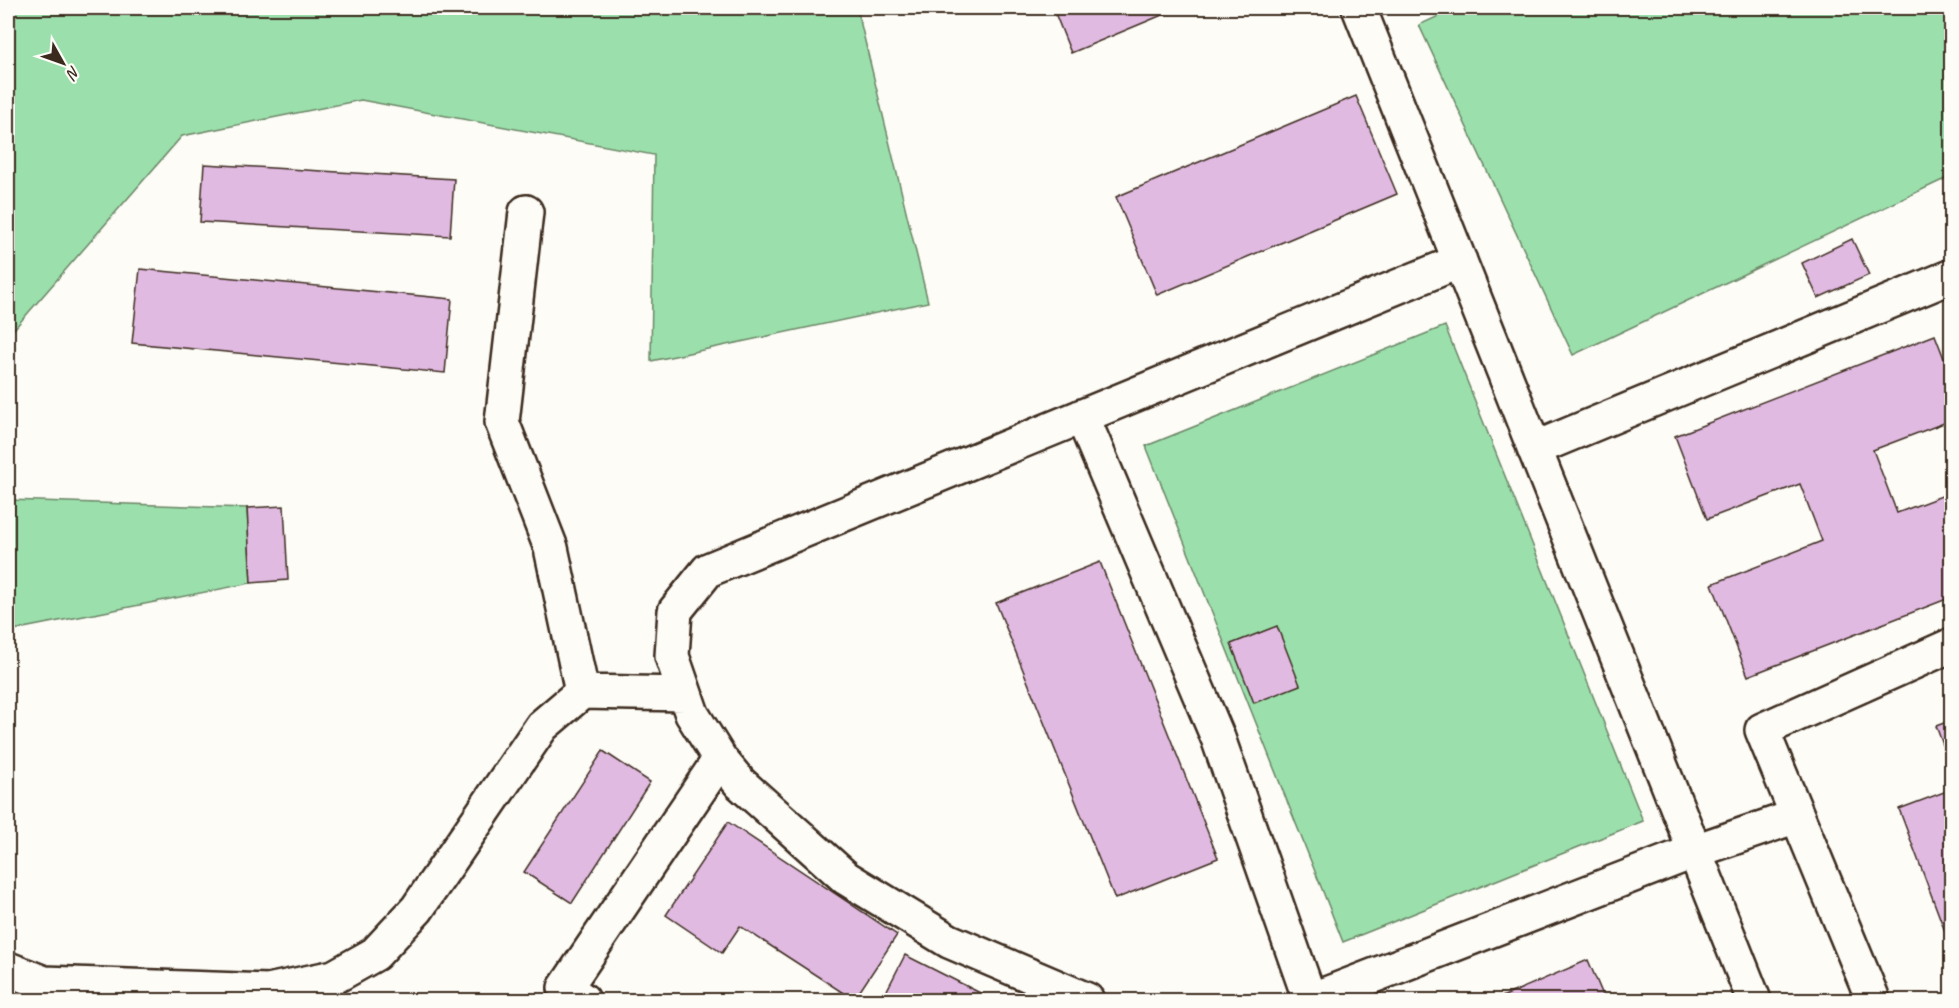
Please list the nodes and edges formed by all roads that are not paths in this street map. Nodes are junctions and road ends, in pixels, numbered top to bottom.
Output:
1 (1359, 8) edge
2 (526, 212) dead end
3 (1460, 261) junction
4 (1952, 276) edge
5 (1082, 416) junction
6 (1534, 449) junction
7 (1952, 645) edge
8 (582, 692) junction
9 (685, 694) junction
10 (720, 759) junction
11 (1797, 816) junction
12 (1695, 851) junction
13 (8, 969) edge
14 (583, 1000) edge
15 (1087, 1000) edge
16 (1310, 1000) edge
17 (1754, 1000) edge
18 (1870, 1000) edge

1 - 3 street
2 - 8 street
3 - 5 street
3 - 6 street
4 - 6 street
5 - 9 street
5 - 16 street
6 - 12 street
7 - 11 street
8 - 9 street
8 - 13 street
9 - 10 street
10 - 14 street
10 - 15 street
11 - 12 street
11 - 18 street
12 - 16 street
12 - 17 street

